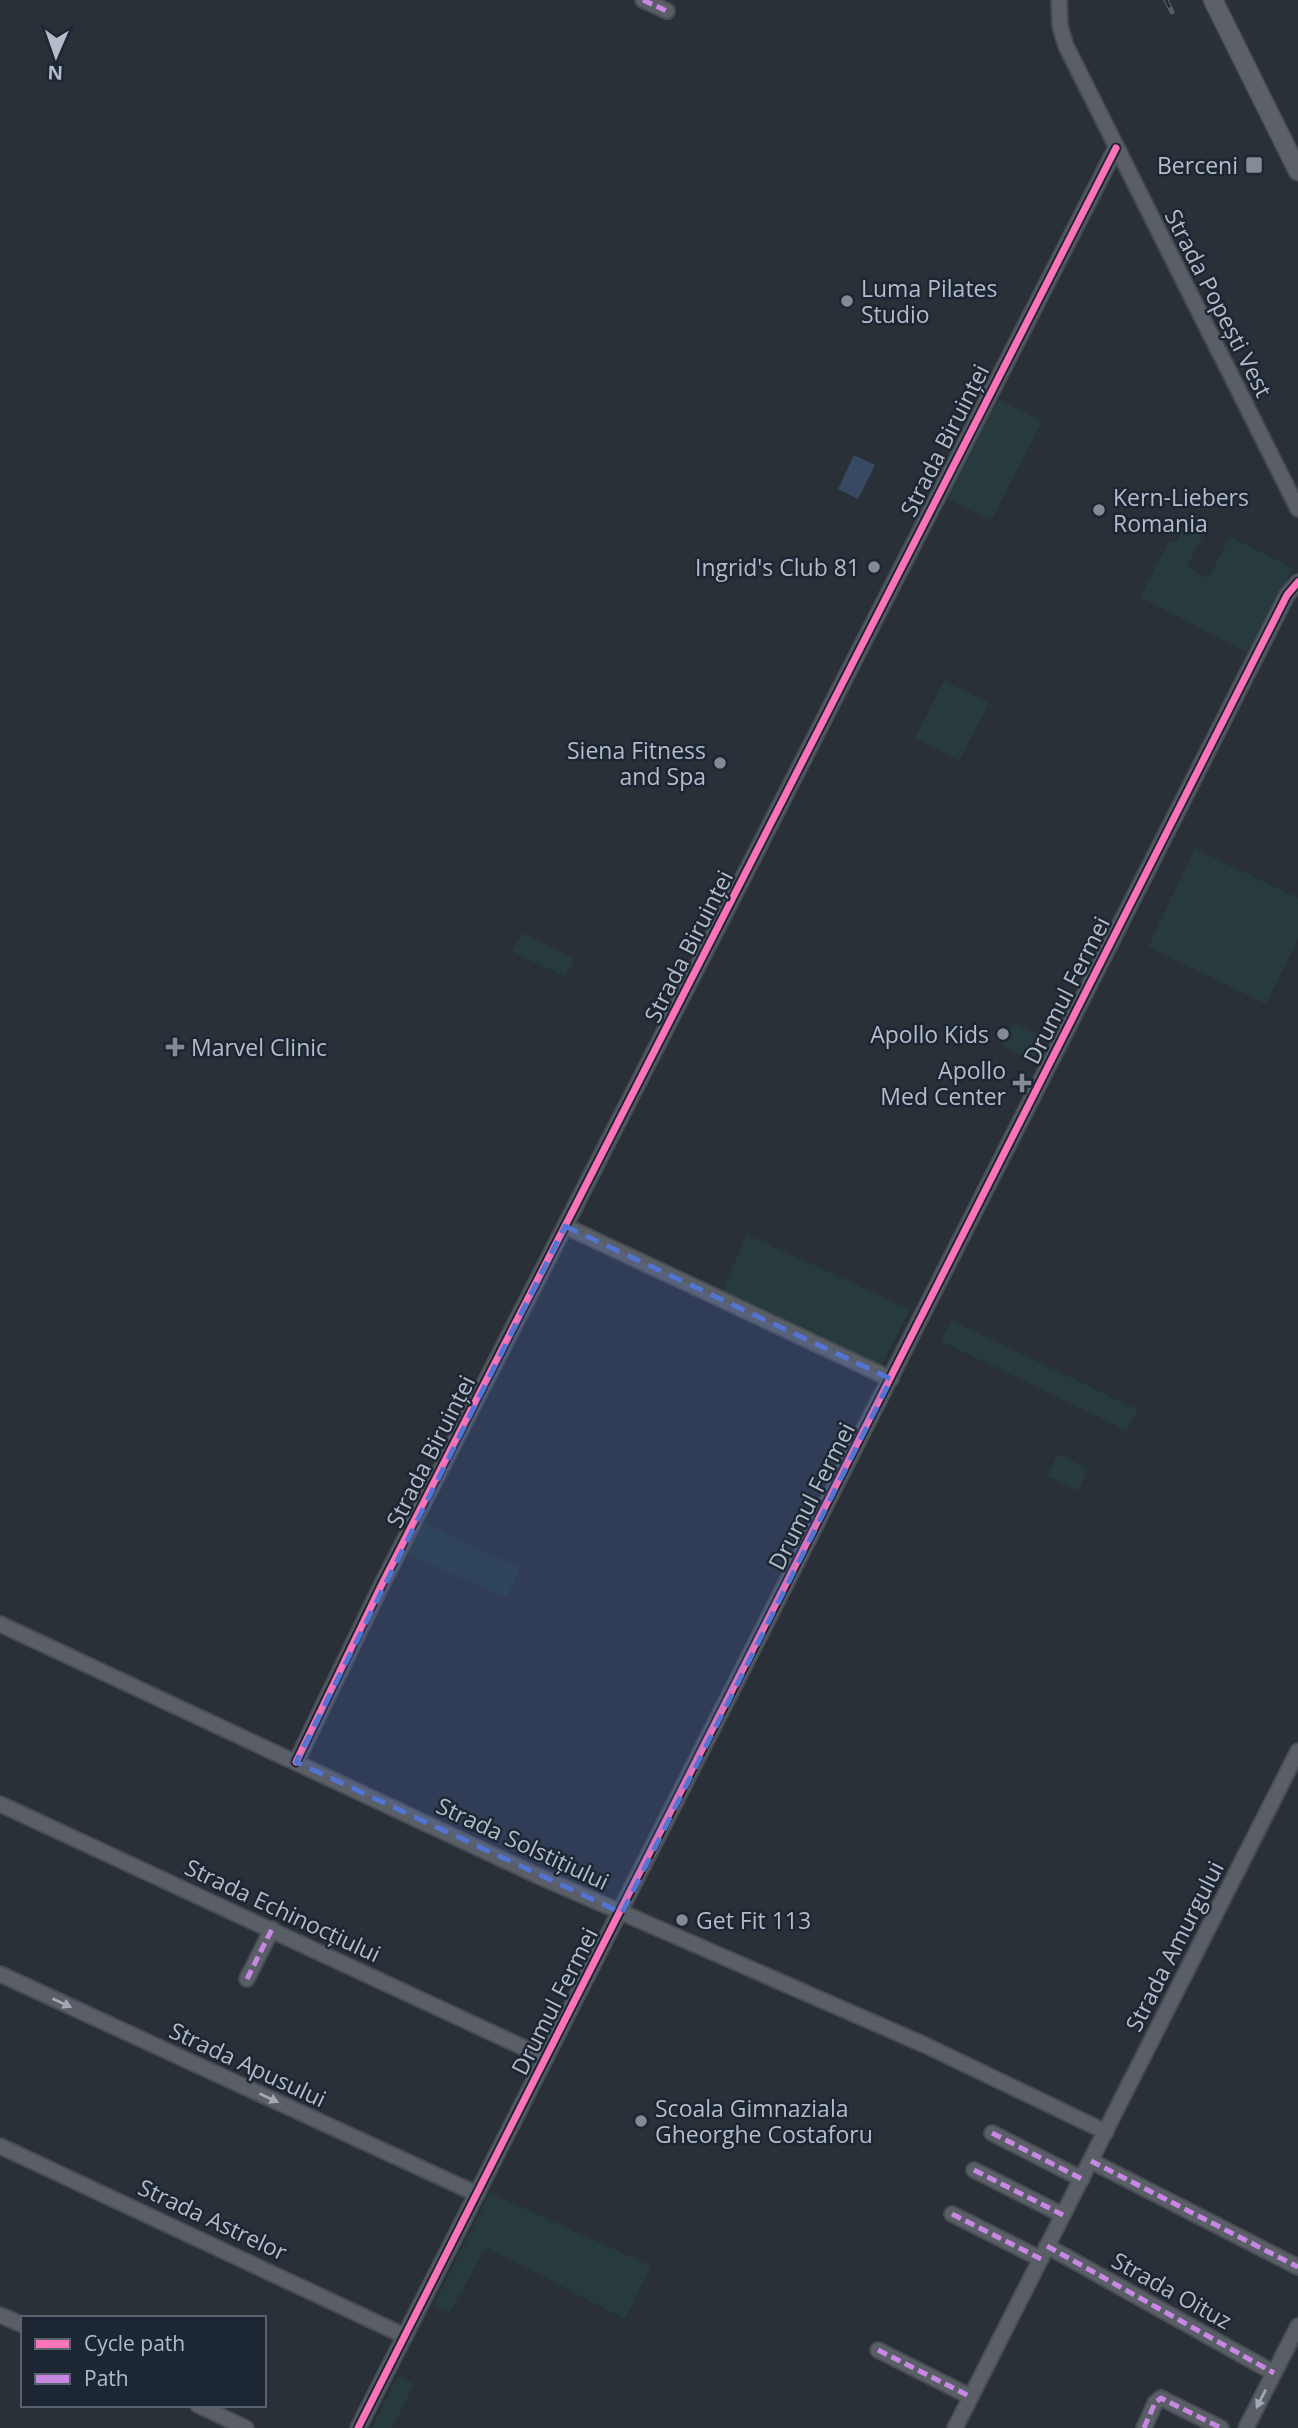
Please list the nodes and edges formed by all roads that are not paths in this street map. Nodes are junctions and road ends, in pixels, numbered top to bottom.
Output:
1 (643, 0) edge
2 (1059, 0) edge
3 (1213, 0) edge
4 (667, 11) dead end
5 (1116, 148) junction
6 (1298, 171) edge
7 (1298, 509) edge
8 (1298, 582) edge
9 (565, 1226) junction
10 (891, 1379) junction
11 (0, 1624) edge
12 (1298, 1751) edge
13 (296, 1762) junction
14 (0, 1804) edge
15 (622, 1913) junction
16 (272, 1929) junction
17 (0, 1974) edge
18 (247, 1979) dead end
19 (547, 2058) junction
20 (1105, 2132) junction
21 (992, 2133) dead end
22 (0, 2146) edge
23 (1091, 2161) junction
24 (974, 2170) dead end
25 (1082, 2179) junction
26 (477, 2194) junction
27 (952, 2214) dead end
28 (1063, 2215) junction
29 (1044, 2253) junction
30 (1298, 2267) edge
31 (0, 2315) edge
32 (21, 2324) edge
33 (1298, 2326) edge
34 (405, 2336) junction
35 (878, 2350) dead end
36 (1274, 2373) junction
37 (971, 2397) junction
38 (202, 2407) edge
39 (246, 2428) edge
40 (358, 2428) edge
41 (955, 2428) edge
42 (1144, 2428) edge
43 (1221, 2428) edge
44 (1246, 2428) edge

1 - 4 street
2 - 5 street, Strada Popești Vest
3 - 6 main road
5 - 7 street, Strada Popești Vest
5 - 9 street, Strada Biruinței
8 - 10 street, Drumul Fermei
9 - 10 street
9 - 13 street, Strada Biruinței
10 - 15 street, Drumul Fermei
11 - 13 street, Strada Solstițiului
12 - 20 street, Strada Amurgului
13 - 15 street, Strada Solstițiului
14 - 16 street, Strada Echinocțiului
15 - 19 street, Drumul Fermei
15 - 20 street, Strada Solstițiului
16 - 18 street
16 - 19 street, Strada Echinocțiului
17 -> 26 street, Strada Apusului
19 - 26 street, Drumul Fermei
20 - 23 street, Strada Amurgului
21 - 25 street
22 - 34 street, Strada Astrelor
23 - 25 street, Strada Amurgului
23 - 30 street
24 - 28 street
25 - 28 street, Strada Amurgului
26 - 34 street, Drumul Fermei
27 - 29 street, Strada Oituz
28 - 29 street, Strada Amurgului
29 - 36 street, Strada Oituz
29 - 37 street, Strada Amurgului
31 - 32 street
33 - 36 street
34 - 40 street, Drumul Fermei
35 - 37 street
36 -> 44 street
37 - 41 street, Strada Amurgului
38 - 39 street
42 - 43 street

